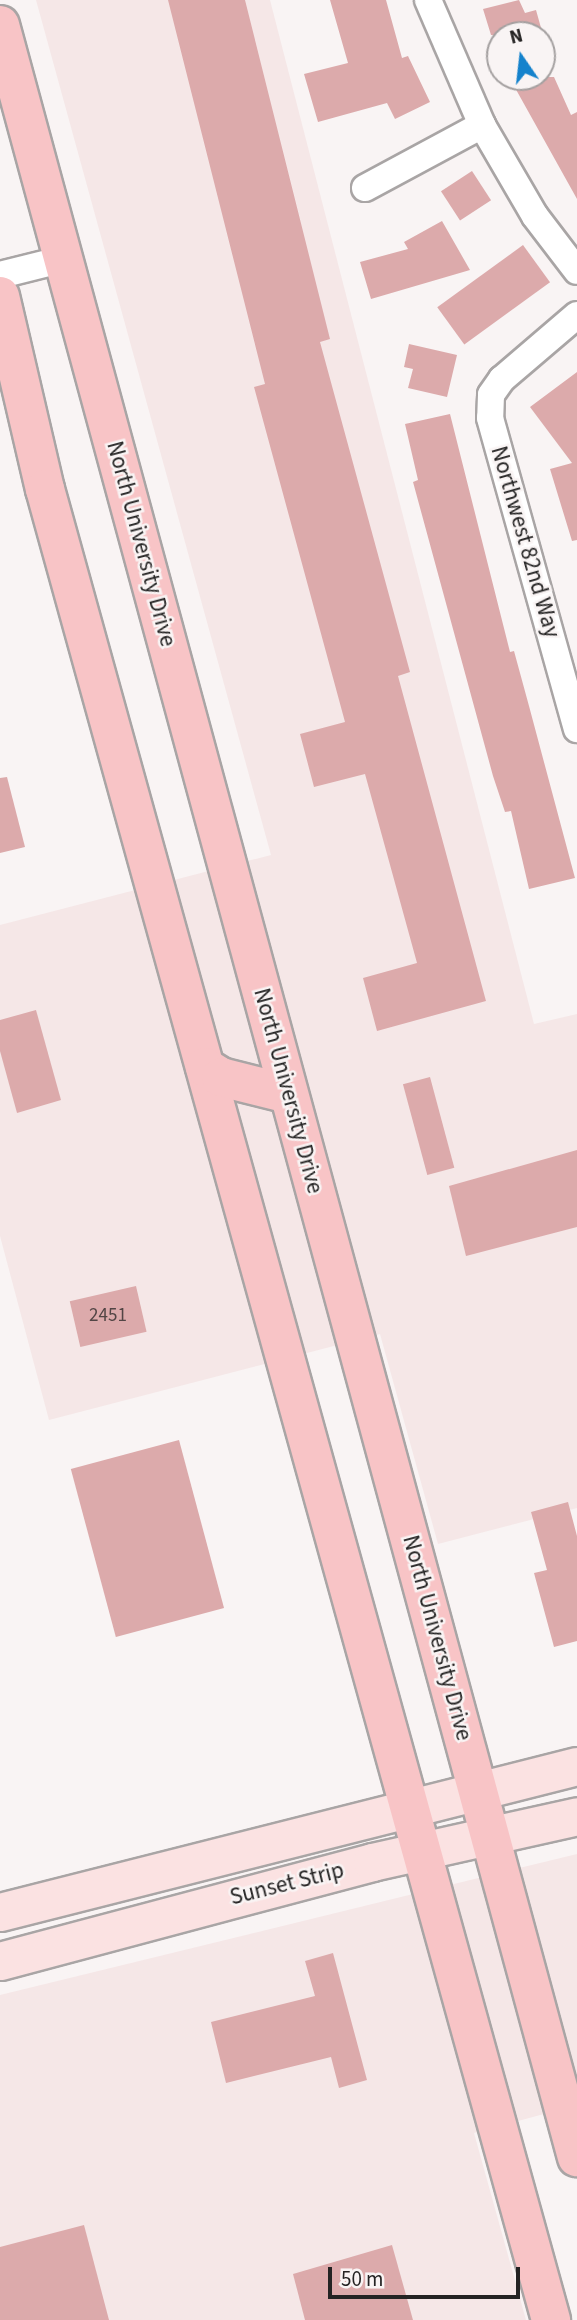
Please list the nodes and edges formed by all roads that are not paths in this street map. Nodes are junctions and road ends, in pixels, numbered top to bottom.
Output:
1 (428, 0) edge
2 (0, 24) edge
3 (482, 125) junction
4 (365, 188) dead end
5 (64, 259) junction
6 (577, 271) edge
7 (0, 275) edge
8 (0, 296) edge
9 (577, 315) edge
10 (572, 692) edge
11 (577, 729) edge
12 (205, 1068) junction
13 (288, 1094) junction
14 (577, 1766) edge
15 (478, 1790) junction
16 (412, 1807) junction
17 (577, 1816) edge
18 (491, 1836) junction
19 (424, 1850) junction
20 (0, 1912) edge
21 (0, 1961) edge
22 (577, 2157) edge
23 (551, 2320) edge

1 - 3 street
2 - 5 main road, North University Drive
3 - 4 street
3 - 6 street
5 - 7 street
5 - 13 main road, North University Drive
8 - 12 main road
9 - 10 street, Northwest 82nd Way
10 - 11 street, Northwest 82nd Way
12 - 13 main road
12 - 16 main road
13 - 15 main road, North University Drive
14 - 15 street, Sunset Strip
15 - 16 street, Sunset Strip
15 - 18 main road, North University Drive
16 - 19 main road
16 - 20 street, Sunset Strip
17 - 18 street, Sunset Strip
18 - 19 street, Sunset Strip
18 - 22 main road, North University Drive
19 - 21 street, Sunset Strip
19 - 23 main road

